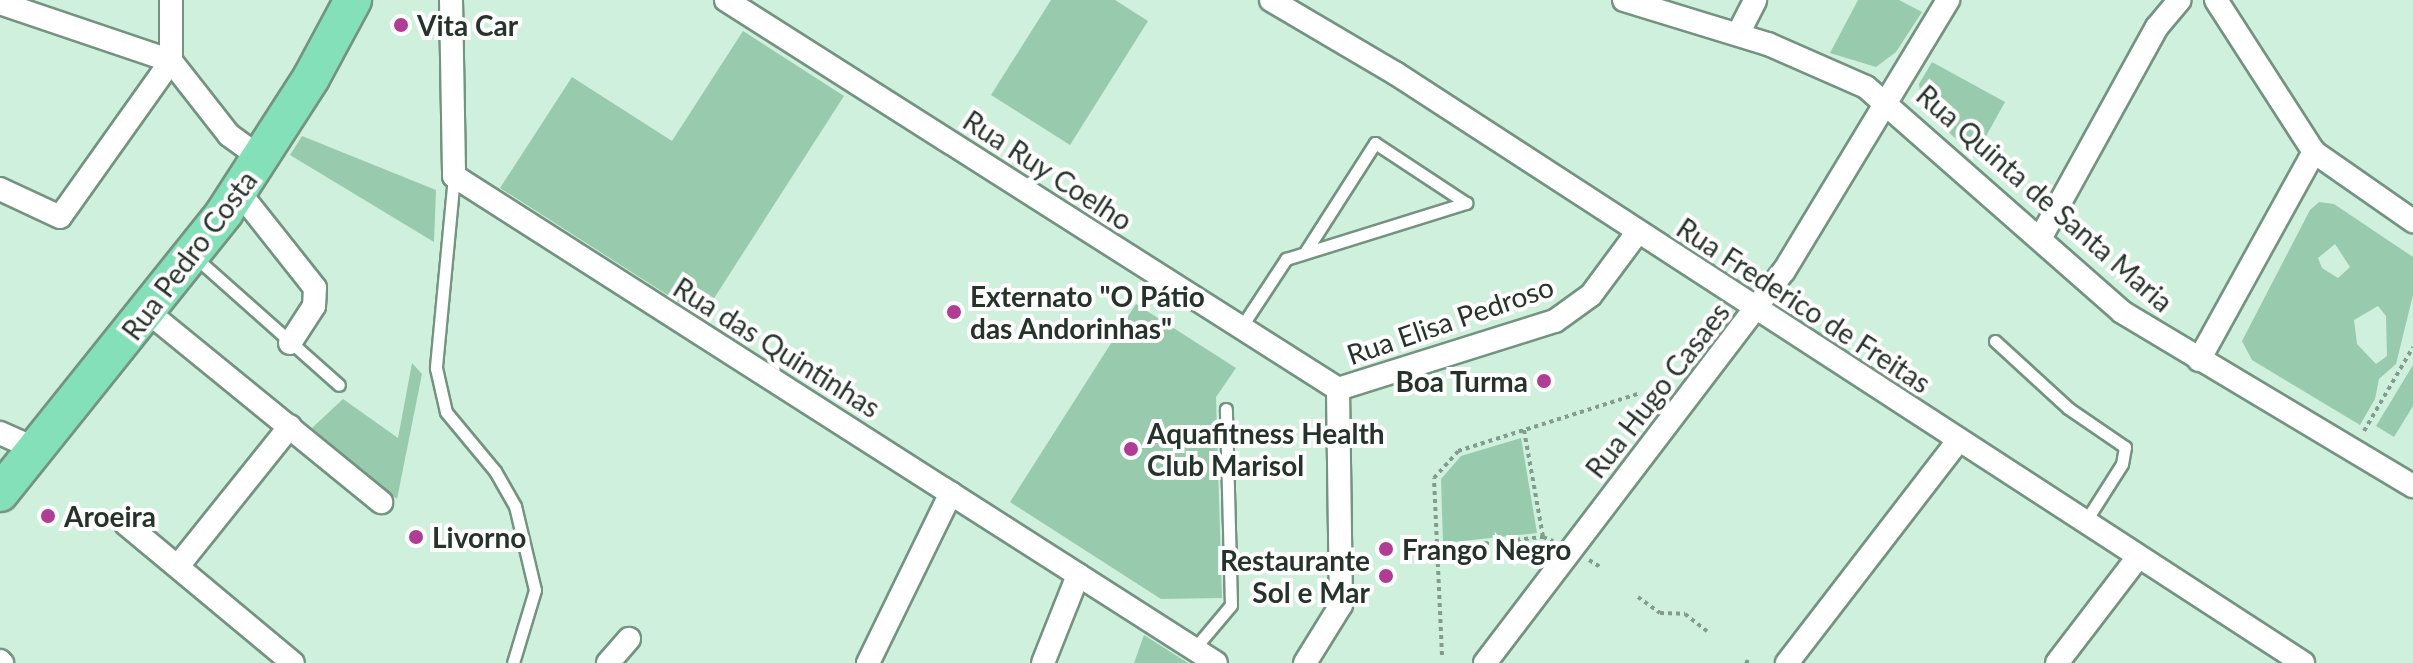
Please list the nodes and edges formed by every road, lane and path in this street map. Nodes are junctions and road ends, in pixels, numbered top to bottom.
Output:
1 (171, 0) edge
2 (353, 0) edge
3 (451, 0) edge
4 (726, 0) edge
5 (1271, 0) edge
6 (1624, 0) edge
7 (1755, 0) edge
8 (1948, 0) edge
9 (2180, 0) edge
10 (2216, 0) edge
11 (0, 3) edge
12 (1738, 34) junction
13 (171, 61) junction
14 (1887, 102) junction
15 (2314, 152) junction
16 (262, 159) junction
17 (454, 176) junction
18 (0, 189) edge
19 (239, 192) junction
20 (2413, 221) edge
21 (1637, 233) junction
22 (2041, 237) junction
23 (1306, 251) junction
24 (193, 255) junction
25 (1757, 310) junction
26 (148, 312) junction
27 (1239, 329) junction
28 (1995, 341) dead end
29 (290, 343) junction
30 (2413, 347) edge
31 (2199, 360) junction
32 (339, 385) dead end
33 (1338, 389) junction
34 (1641, 393) dead end
35 (1226, 409) dead end
36 (2368, 424) dead end
37 (290, 426) junction
38 (1524, 430) junction
39 (0, 433) edge
40 (1958, 441) junction
41 (36, 449) junction
42 (2413, 486) edge
43 (0, 493) edge
44 (951, 493) junction
45 (381, 502) dead end
46 (2085, 523) junction
47 (126, 524) dead end
48 (1543, 537) dead end
49 (1489, 544) dead end
50 (1437, 549) junction
51 (2138, 557) junction
52 (178, 566) junction
53 (1078, 575) junction
54 (1638, 597) dead end
55 (1707, 631) dead end
56 (629, 639) dead end
57 (1194, 649) junction
58 (1442, 655) dead end
59 (293, 663) edge
60 (513, 663) edge
61 (608, 663) edge
62 (868, 663) edge
63 (1043, 663) edge
64 (1216, 663) edge
65 (1305, 663) edge
66 (1485, 663) edge
67 (1787, 663) edge
68 (2057, 663) edge
69 (2303, 663) edge

1 - 13 street
2 - 16 main road, Rua Pedro Costa
3 - 17 street
4 - 27 street, Rua Ruy Coelho
5 - 21 street, Rua Frederico de Freitas
6 - 12 street, Rua Quinta de Santa Maria
7 - 12 street
8 - 14 street, Rua Hugo Casaes
9 - 22 street
10 - 15 street
11 - 13 street
12 - 14 street, Rua Quinta de Santa Maria
13 - 16 street
13 - 18 street
14 - 22 street, Rua Quinta de Santa Maria
14 - 25 street, Rua Hugo Casaes
15 - 20 street
15 - 31 street
16 - 19 main road, Rua Pedro Costa
17 - 44 street, Rua das Quintinhas
17 - 60 lane
19 - 24 main road, Rua Pedro Costa
19 - 29 street
21 - 25 street, Rua Frederico de Freitas
21 - 33 street, Rua Elisa Pedroso
22 - 31 street, Rua Quinta de Santa Maria
23 - 23 lane
23 - 27 lane
24 - 26 main road, Rua Pedro Costa
24 - 29 lane
25 - 40 street, Rua Frederico de Freitas
25 - 66 street, Rua Hugo Casaes
26 - 37 street
26 - 41 main road, Rua Pedro Costa
27 - 33 street, Rua Ruy Coelho
28 - 46 lane
29 - 32 lane
30 - 36 path
31 - 42 street, Rua Quinta de Santa Maria
33 - 65 street, Rua Elisa Pedroso
34 - 38 path
35 - 57 lane
37 - 45 street
37 - 52 street
38 - 48 path
38 - 50 path
39 - 41 street
40 - 46 street, Rua Frederico de Freitas
40 - 67 street
41 - 43 main road, Rua Pedro Costa
44 - 53 street, Rua das Quintinhas
44 - 62 street
46 - 51 street, Rua Frederico de Freitas
47 - 52 street
49 - 50 path
50 - 58 path
51 - 68 street
51 - 69 street, Rua Frederico de Freitas
52 - 59 street
53 - 57 street, Rua das Quintinhas
53 - 63 street
54 - 55 path
56 - 61 street
57 - 64 street, Rua das Quintinhas

